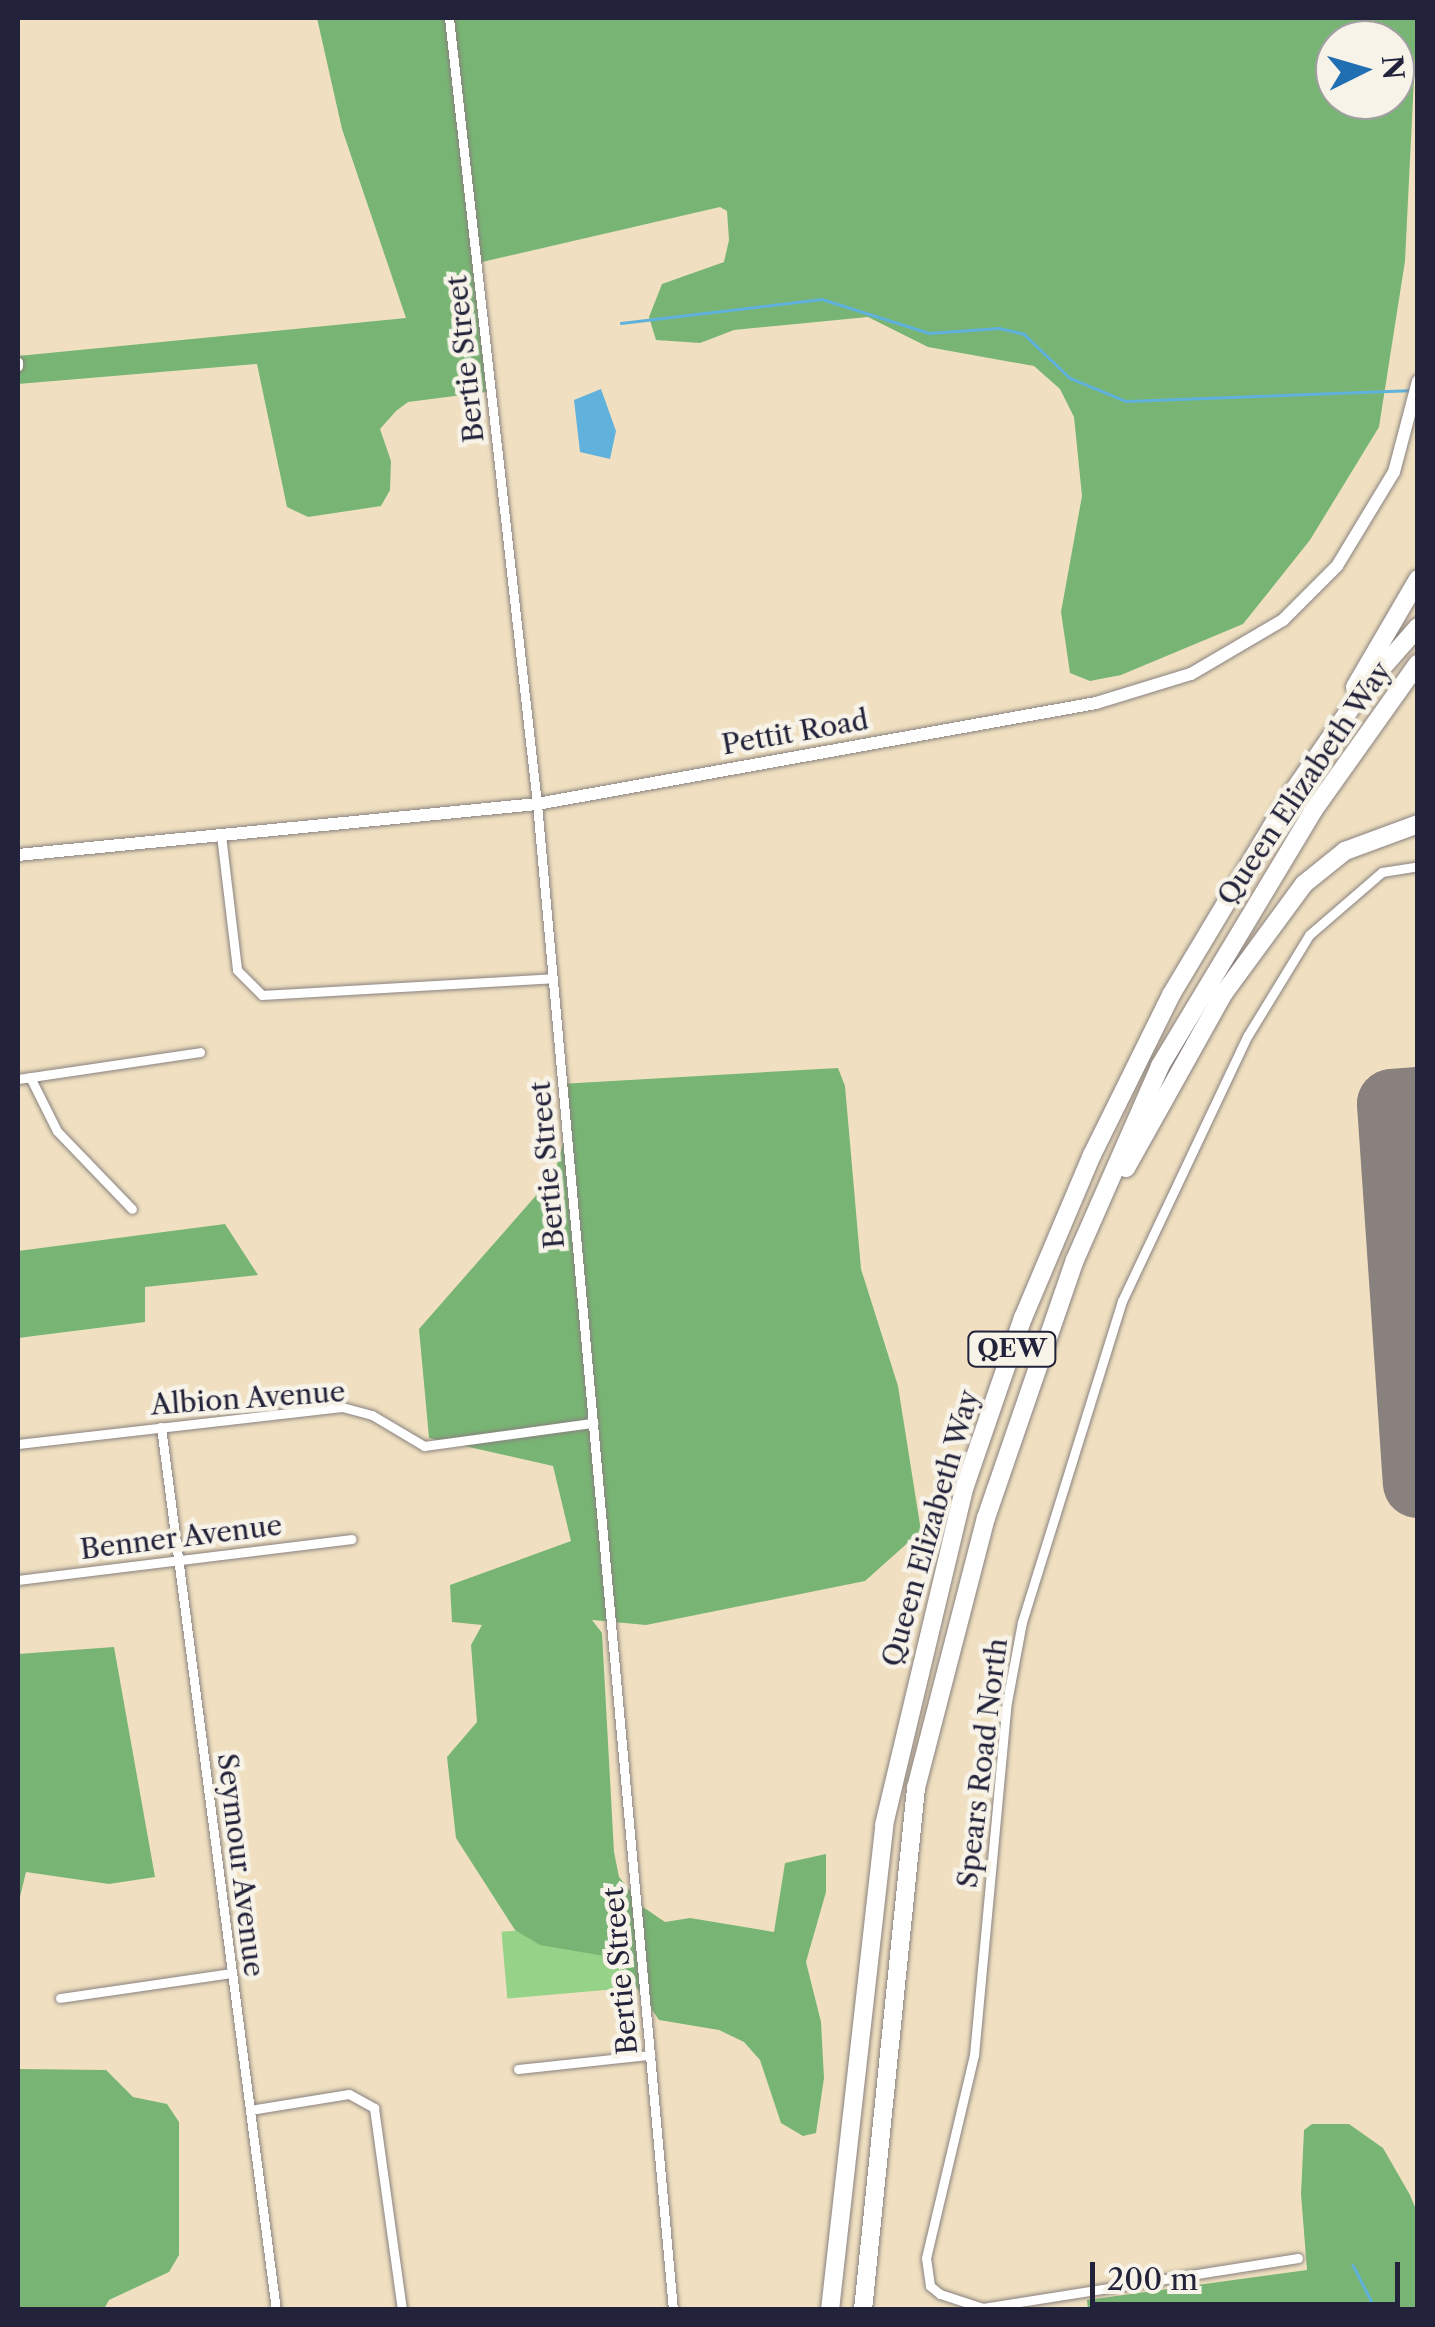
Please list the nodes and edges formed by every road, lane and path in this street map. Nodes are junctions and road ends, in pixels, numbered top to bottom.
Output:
1 (449, 18) edge
2 (1418, 381) edge
3 (1418, 579) edge
4 (1418, 627) edge
5 (1418, 662) edge
6 (1292, 794) junction
7 (537, 804) junction
8 (1418, 824) edge
9 (221, 835) junction
10 (18, 855) edge
11 (1418, 866) edge
12 (553, 978) junction
13 (200, 1052) dead end
14 (30, 1078) junction
15 (18, 1079) edge
16 (132, 1209) dead end
17 (1075, 1260) junction
18 (593, 1422) junction
19 (160, 1426) junction
20 (18, 1444) edge
21 (351, 1539) dead end
22 (178, 1560) junction
23 (18, 1580) edge
24 (232, 1973) junction
25 (60, 1998) dead end
26 (650, 2056) junction
27 (518, 2070) dead end
28 (250, 2110) junction
29 (1298, 2258) dead end
30 (276, 2310) edge
31 (402, 2310) edge
32 (673, 2310) edge
33 (830, 2310) edge
34 (863, 2310) edge

1 - 7 street, Bertie Street
2 - 7 street, Pettit Road
3 - 6 highway
4 - 6 highway, Queen Elizabeth Way / QEW
5 - 17 highway, Queen Elizabeth Way / QEW
6 - 33 highway, Queen Elizabeth Way / QEW
7 - 9 street, Pettit Road
7 - 12 street, Bertie Street
8 - 17 highway
9 - 10 street, Pettit Road
9 - 12 street
11 - 29 street, Spears Road North
12 - 18 street, Bertie Street
13 - 14 street
14 - 15 street
14 - 16 street
17 - 34 highway, Queen Elizabeth Way / QEW
18 - 19 street, Albion Avenue
18 - 26 street, Bertie Street
19 - 20 street, Albion Avenue
19 - 22 street, Seymour Avenue
21 - 22 street, Benner Avenue
22 - 23 street, Benner Avenue
22 - 24 street, Seymour Avenue
24 - 25 street
24 - 28 street, Seymour Avenue
26 - 27 street
26 - 32 street, Bertie Street
28 - 30 street, Seymour Avenue
28 - 31 street

